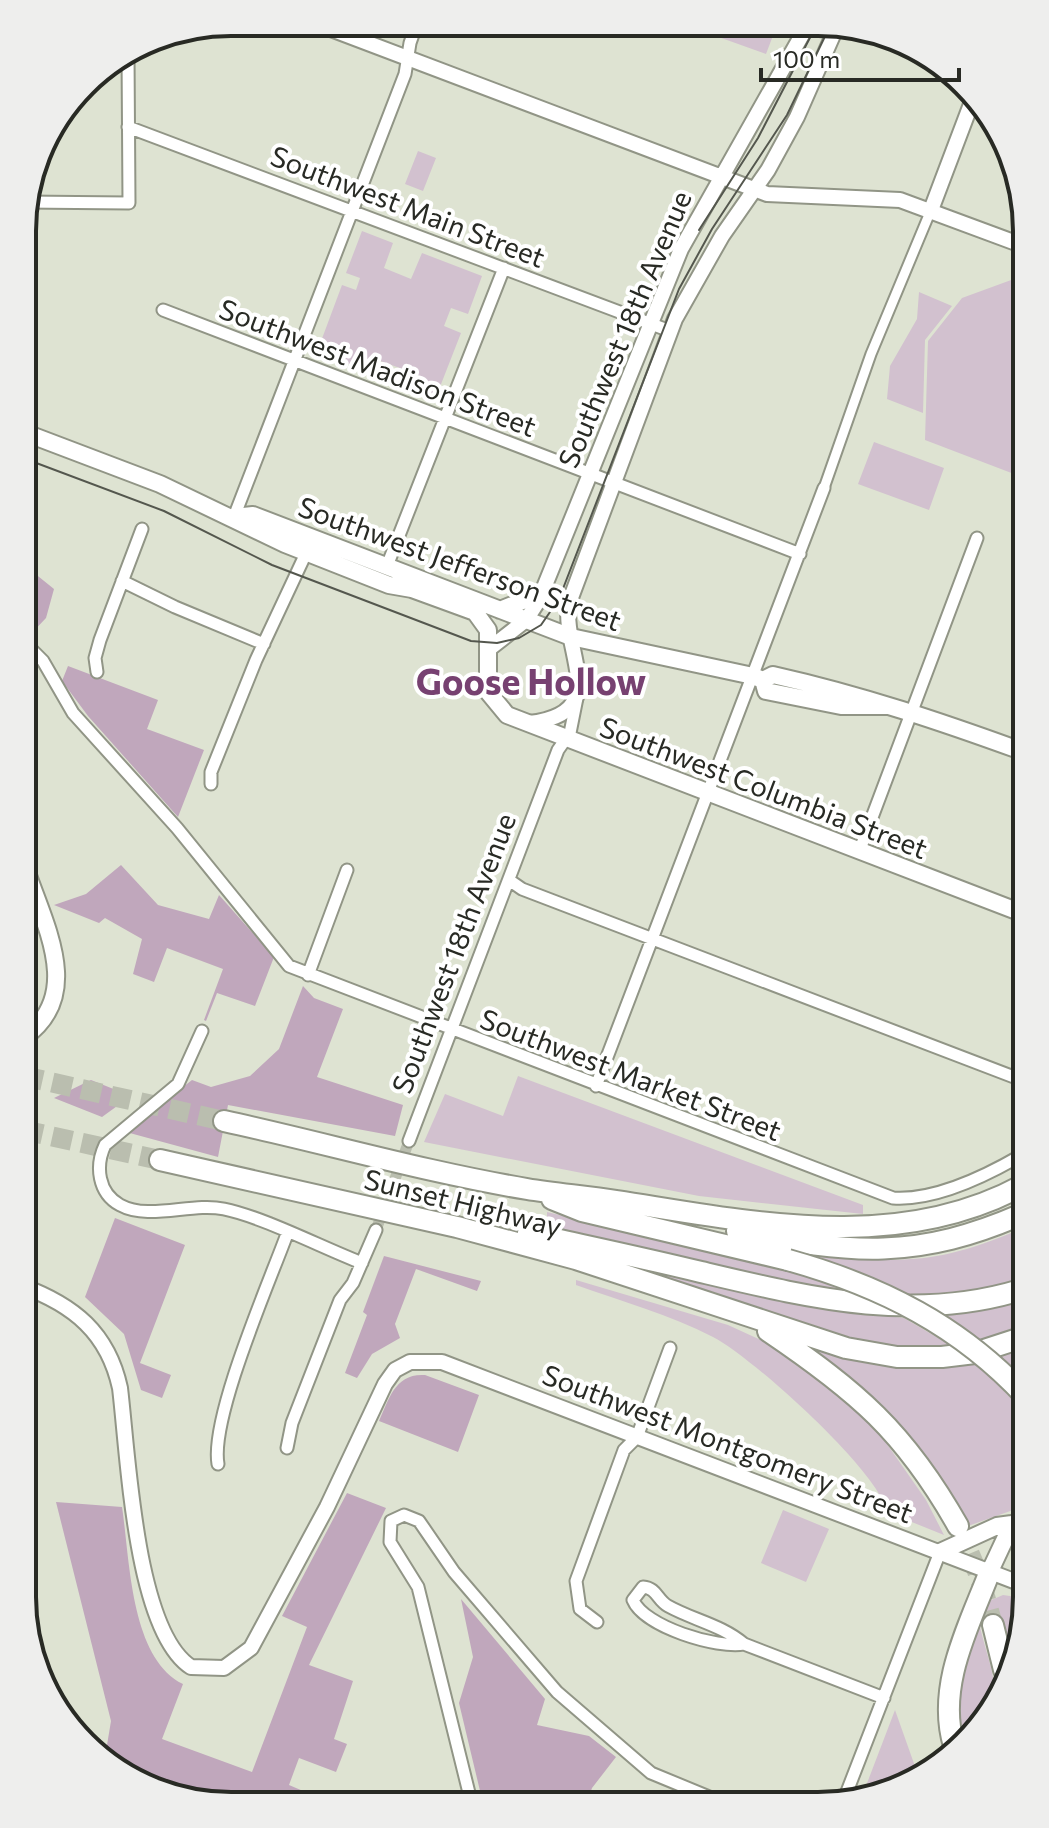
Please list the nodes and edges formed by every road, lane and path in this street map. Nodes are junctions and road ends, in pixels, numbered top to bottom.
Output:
1 (350, 36) edge
2 (414, 36) edge
3 (801, 36) edge
4 (832, 36) edge
5 (408, 58) junction
6 (125, 67) edge
7 (969, 109) edge
8 (128, 127) junction
9 (719, 177) junction
10 (754, 190) junction
11 (39, 202) edge
12 (931, 210) junction
13 (354, 211) junction
14 (1013, 242) edge
15 (504, 268) junction
16 (163, 310) dead end
17 (649, 323) junction
18 (670, 331) junction
19 (295, 360) junction
20 (446, 418) junction
21 (36, 437) edge
22 (589, 474) junction
23 (611, 482) junction
24 (824, 488) joint
25 (234, 517) junction
26 (142, 529) dead end
27 (977, 538) dead end
28 (310, 545) junction
29 (800, 554) junction
30 (387, 566) junction
31 (122, 581) junction
32 (542, 593) junction
33 (500, 610) junction
34 (526, 620) junction
35 (571, 637) junction
36 (264, 644) junction
37 (489, 649) junction
38 (36, 654) edge
39 (97, 672) dead end
40 (758, 678) junction
41 (577, 694) junction
42 (913, 710) junction
43 (525, 723) junction
44 (565, 739) junction
45 (1013, 748) edge
46 (211, 784) dead end
47 (706, 793) junction
48 (859, 852) junction
49 (347, 870) dead end
50 (509, 880) junction
51 (36, 907) edge
52 (1013, 910) edge
53 (651, 938) junction
54 (308, 975) junction
55 (36, 1027) edge
56 (450, 1030) junction
57 (202, 1031) dead end
58 (1013, 1077) edge
59 (596, 1086) junction
60 (224, 1121) tunnel mouth
61 (409, 1141) tunnel mouth
62 (1013, 1158) edge
63 (160, 1160) tunnel mouth
64 (525, 1188) junction
65 (1013, 1189) edge
66 (696, 1214) junction
67 (1013, 1218) edge
68 (457, 1227) junction
69 (376, 1230) tunnel mouth
70 (287, 1234) junction
71 (362, 1263) junction
72 (1013, 1291) edge
73 (36, 1293) edge
74 (748, 1318) junction
75 (1013, 1341) edge
76 (670, 1348) dead end
77 (1013, 1385) edge
78 (637, 1437) junction
79 (287, 1448) dead end
80 (218, 1464) dead end
81 (1013, 1523) edge
82 (958, 1526) tunnel mouth
83 (1013, 1535) edge
84 (940, 1552) junction
85 (990, 1571) junction
86 (1013, 1580) edge
87 (597, 1622) dead end
88 (993, 1625) tunnel mouth
89 (744, 1644) junction
90 (1002, 1660) edge
91 (884, 1698) junction
92 (952, 1739) edge
93 (848, 1789) edge
94 (469, 1792) edge
95 (695, 1792) edge

1 - 5 street
2 - 5 street
3 - 9 street, Southwest 18th Avenue
4 - 10 street, Southwest 18th Avenue
5 - 9 street
5 - 13 street
6 - 8 street
7 - 12 street
8 - 11 street
8 - 13 street, Southwest Main Street
9 - 10 street
9 - 17 street, Southwest 18th Avenue
10 - 12 street
10 - 18 street, Southwest 18th Avenue
12 - 14 street
12 - 24 street
13 - 15 street, Southwest Main Street
13 - 19 street
15 - 17 street, Southwest Main Street
15 - 20 street
16 - 19 street, Southwest Madison Street
17 - 18 street, Southwest Main Street
17 - 22 street, Southwest 18th Avenue
18 - 23 street, Southwest 18th Avenue
19 - 20 street, Southwest Madison Street
19 - 25 street
20 - 22 street, Southwest Madison Street
20 - 30 street
21 - 25 main road, Southwest Jefferson Street
22 - 23 street, Southwest Madison Street
22 - 32 street, Southwest 18th Avenue
23 - 29 street, Southwest Madison Street
23 - 35 street, Southwest 18th Avenue
24 - 29 street
25 - 28 main road, Southwest Jefferson Street
26 - 31 street
27 - 42 street
28 - 30 main road, Southwest Jefferson Street
28 - 36 street
28 - 37 main road, Southwest Jefferson Street
29 - 40 street
30 - 33 main road, Southwest Jefferson Street
31 - 36 street
31 - 39 street
32 - 33 main road
32 - 34 street, Southwest 18th Avenue
33 - 34 main road, Southwest Jefferson Street
34 - 35 main road, Southwest Jefferson Street
34 - 37 street, Southwest 18th Avenue
35 - 40 main road, Southwest Jefferson Street
35 - 41 street, Southwest 18th Avenue
36 - 46 street
37 - 43 main road, Southwest Columbia Street
38 - 54 street, Southwest Market Street
40 - 42 main road, Southwest Jefferson Street
40 - 47 street
41 - 43 street
41 - 44 street, Southwest 18th Avenue
42 - 45 main road, Southwest Jefferson Street
42 - 48 street
43 - 44 main road, Southwest Columbia Street
44 - 47 main road, Southwest Columbia Street
44 - 50 street, Southwest 18th Avenue
47 - 48 main road, Southwest Columbia Street
47 - 53 street
48 - 52 main road, Southwest Columbia Street
49 - 54 street
50 - 53 street
50 - 56 street, Southwest 18th Avenue
51 - 55 main road
53 - 58 street
53 - 59 street
54 - 56 street, Southwest Market Street
56 - 59 street, Southwest Market Street
56 - 61 street, Southwest 18th Avenue
57 - 70 street
59 - 62 street, Southwest Market Street
60 - 64 highway, Sunset Highway
63 - 68 highway, Sunset Highway
64 - 66 highway
64 - 77 highway, bridge
65 - 66 highway
66 - 67 highway
68 - 72 highway
68 - 74 highway, Sunset Highway
69 - 71 street
70 - 71 street
70 - 80 street
71 - 79 street
73 - 78 street, Southwest Montgomery Street
74 - 75 highway
74 - 82 highway
76 - 78 street
78 - 84 street, Southwest Montgomery Street
78 - 87 street
81 - 84 main road
83 - 85 main road
84 - 85 street, Southwest Montgomery Street
84 - 91 street
85 - 86 street, Southwest Montgomery Street
85 - 92 highway
88 - 90 highway
89 - 89 street
89 - 91 street
91 - 93 street
94 - 95 street

